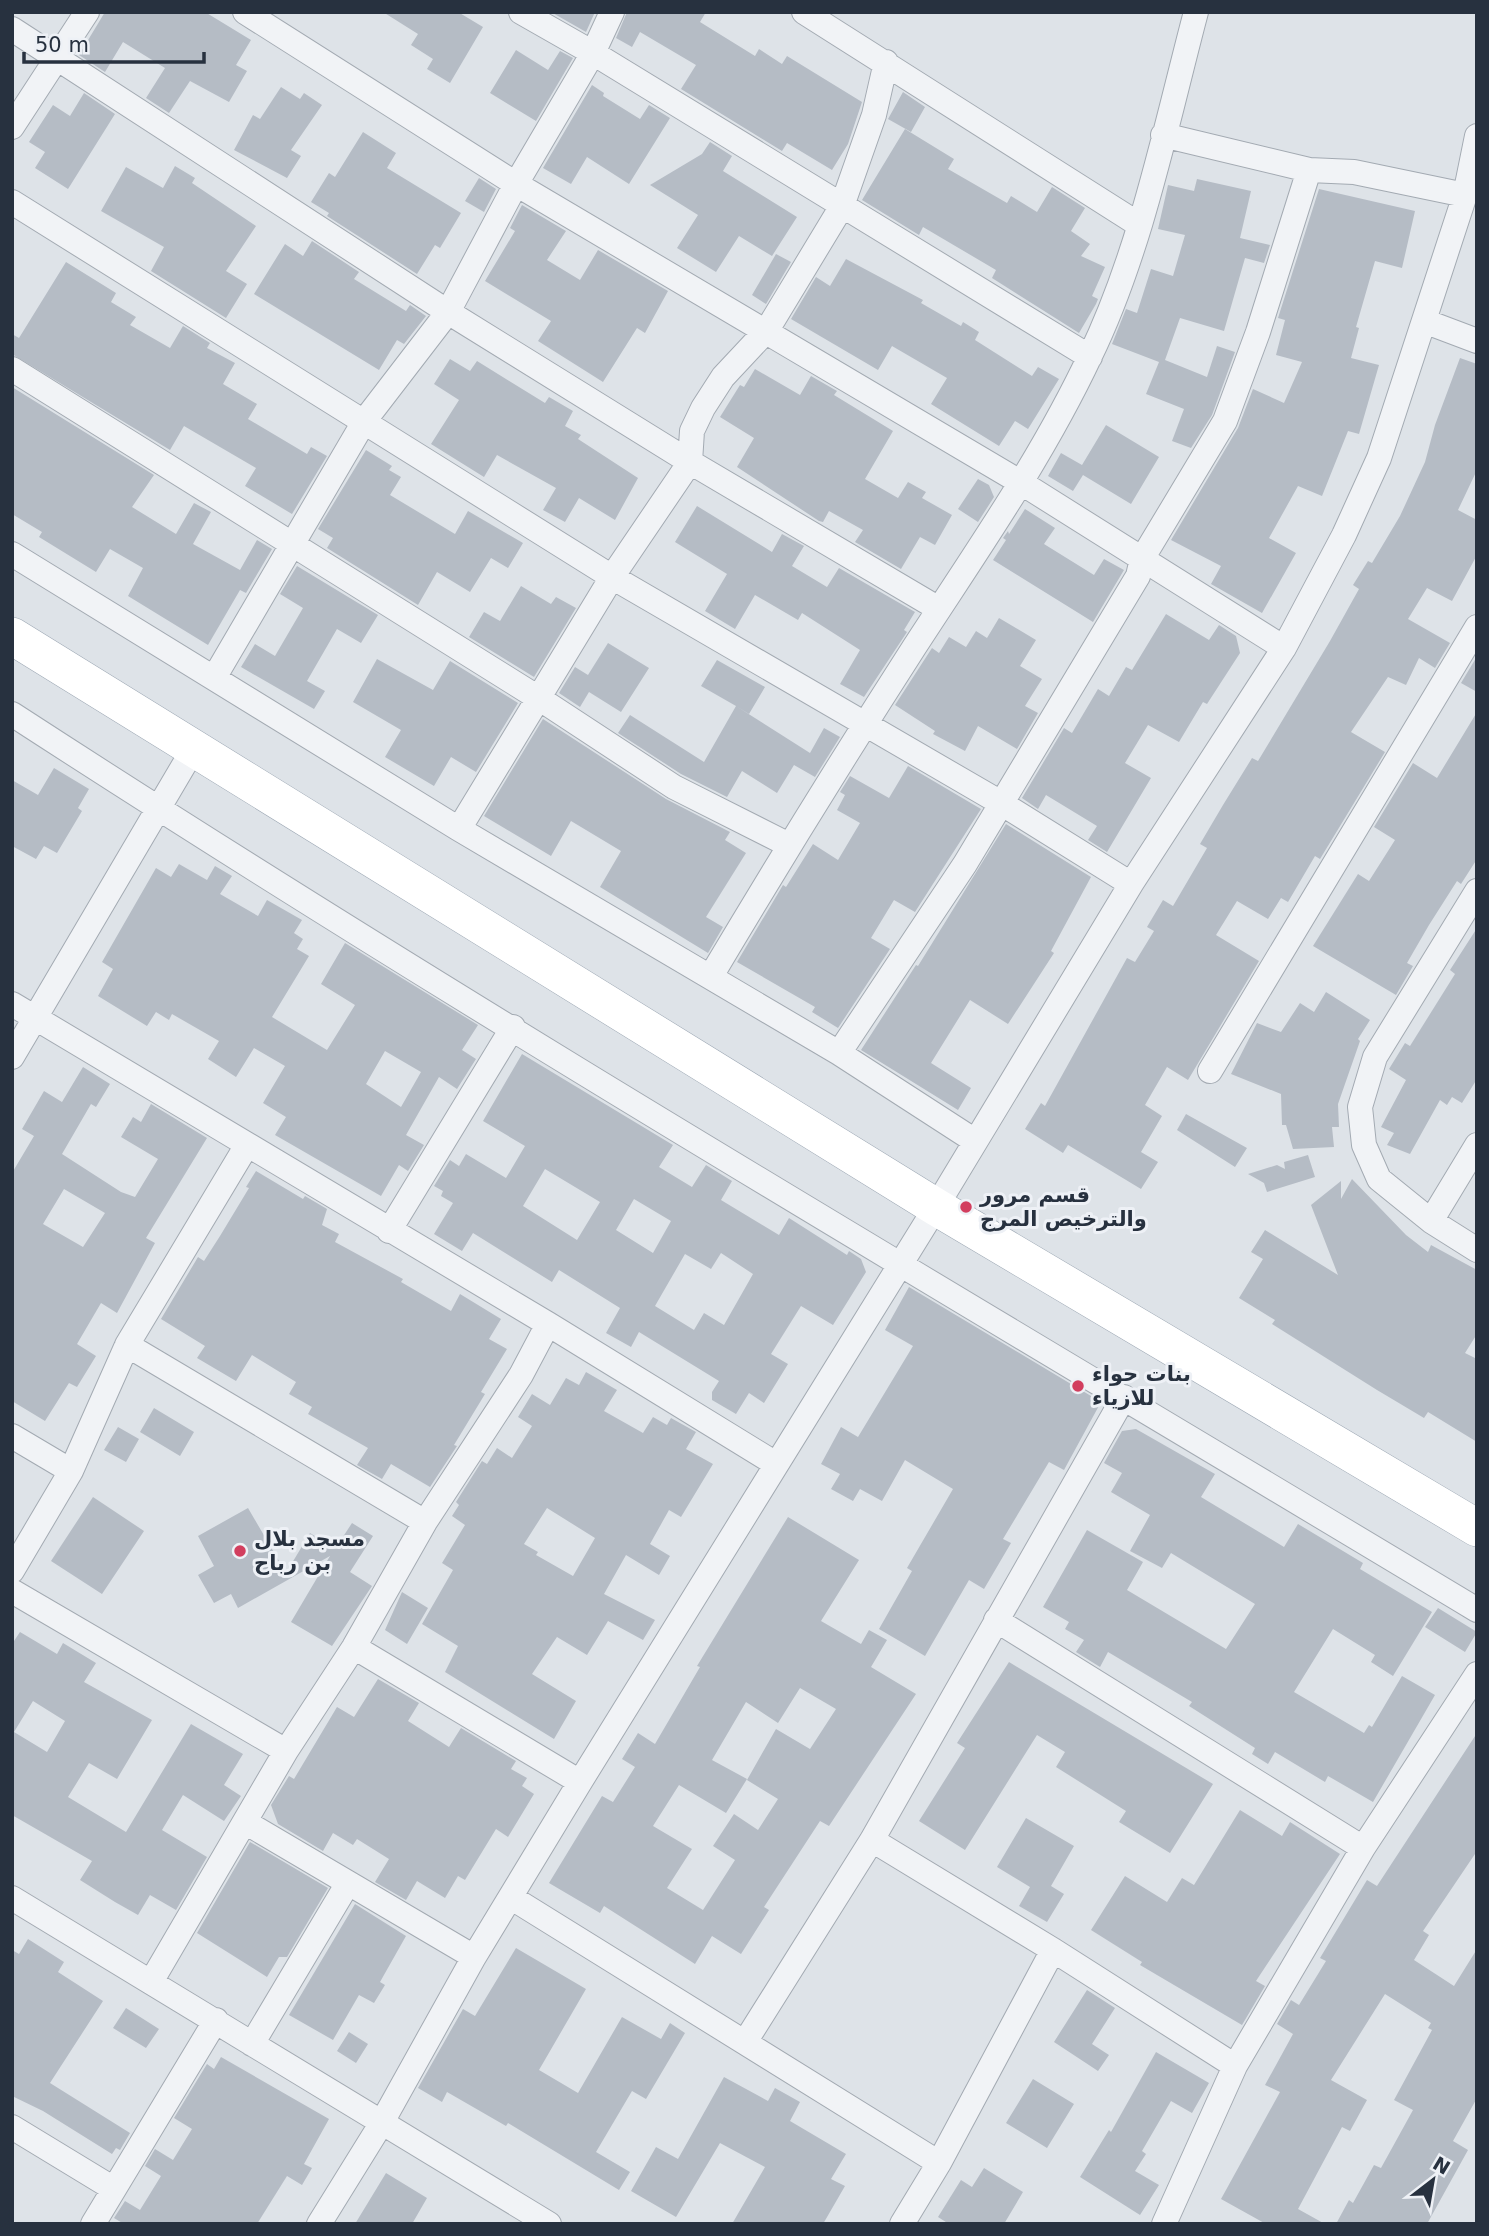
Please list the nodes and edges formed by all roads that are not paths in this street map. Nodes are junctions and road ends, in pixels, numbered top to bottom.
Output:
1 (87, 12) edge
2 (245, 12) edge
3 (521, 12) edge
4 (612, 12) edge
5 (804, 12) edge
6 (1196, 12) edge
7 (12, 29) edge
8 (593, 53) junction
9 (60, 58) junction
10 (886, 62) junction
11 (12, 127) edge
12 (1163, 135) junction
13 (1477, 136) edge
14 (1309, 170) junction
15 (516, 184) junction
16 (1465, 195) junction
17 (12, 202) edge
18 (842, 206) junction
19 (1138, 224) junction
20 (448, 312) junction
21 (1424, 321) junction
22 (767, 330) junction
23 (1477, 341) edge
24 (1090, 357) junction
25 (12, 369) edge
26 (365, 420) junction
27 (690, 462) junction
28 (1020, 482) junction
29 (292, 546) junction
30 (12, 554) edge
31 (1142, 559) junction
32 (612, 577) junction
33 (939, 609) junction
34 (1477, 627) edge
35 (12, 636) edge
36 (1284, 648) junction
37 (214, 678) junction
38 (540, 699) junction
39 (12, 714) edge
40 (865, 723) junction
41 (194, 748) junction
42 (1001, 803) junction
43 (158, 809) junction
44 (459, 829) junction
45 (789, 845) junction
46 (1131, 884) junction
47 (1477, 891) edge
48 (711, 976) junction
49 (12, 1004) edge
50 (35, 1018) junction
51 (513, 1027) junction
52 (839, 1053) junction
53 (12, 1057) edge
54 (1210, 1071) dead end
55 (975, 1142) junction
56 (247, 1144) junction
57 (1477, 1145) edge
58 (936, 1207) junction
59 (1431, 1221) junction
60 (390, 1231) junction
61 (1477, 1250) edge
62 (900, 1263) junction
63 (548, 1324) junction
64 (127, 1345) junction
65 (1124, 1397) junction
66 (12, 1436) edge
67 (776, 1464) junction
68 (71, 1471) junction
69 (425, 1522) junction
70 (1477, 1528) edge
71 (12, 1571) edge
72 (12, 1591) edge
73 (1477, 1610) edge
74 (996, 1620) junction
75 (354, 1647) junction
76 (1477, 1674) edge
77 (286, 1751) junction
78 (580, 1782) junction
79 (245, 1822) junction
80 (872, 1840) junction
81 (1363, 1848) junction
82 (348, 1883) junction
83 (12, 1898) edge
84 (512, 1898) junction
85 (1053, 1950) junction
86 (474, 1957) junction
87 (150, 1982) junction
88 (216, 2020) junction
89 (746, 2042) junction
90 (252, 2044) junction
91 (1235, 2066) junction
92 (381, 2124) junction
93 (12, 2127) edge
94 (939, 2163) junction
95 (114, 2189) junction
96 (1168, 2223) edge
97 (93, 2224) edge
98 (319, 2224) edge
99 (549, 2224) edge
100 (902, 2224) edge

1 - 9 street
2 - 15 street
3 - 8 street
4 - 8 street
5 - 10 street
6 - 12 street
7 - 9 street
8 - 15 street
8 - 18 street
9 - 11 street
9 - 20 street
10 - 18 street
10 - 19 street
12 - 14 street
12 - 19 street
13 - 16 street
14 - 16 street
14 - 31 street
15 - 20 street
15 - 22 street
16 - 21 street
17 - 26 street
18 - 22 street
18 - 24 street
19 - 24 street
20 - 26 street
20 - 27 street
21 - 23 street
21 - 36 street
22 - 27 street
22 - 28 street
24 - 28 street
25 - 29 street
26 - 29 street
26 - 32 street
27 - 32 street
27 - 33 street
28 - 31 street
28 - 33 street
29 - 37 street
29 - 38 street
30 - 37 street
31 - 36 street
31 - 42 street
32 - 38 street
32 - 40 street
33 - 40 street
34 - 54 street
35 - 41 main road
36 - 46 street
37 - 44 street
38 - 44 street
38 - 45 street
39 - 43 street
40 - 42 street
40 - 45 street
41 - 43 street
41 - 58 main road
42 - 46 street
42 - 52 street
43 - 50 street
43 - 51 street
44 - 48 street
45 - 48 street
46 - 55 street
47 - 59 street
48 - 52 street
49 - 50 street
50 - 53 street
50 - 56 street
51 - 60 street
51 - 62 street
52 - 55 street
55 - 58 street
56 - 60 street
56 - 64 street
57 - 59 street
58 - 62 street
58 - 70 main road
59 - 61 street
60 - 63 street
62 - 65 street
62 - 67 street
63 - 67 street
63 - 69 street
64 - 68 street
64 - 69 street
65 - 73 street
65 - 74 street
66 - 68 street
67 - 78 street
68 - 71 street
69 - 75 street
72 - 77 street
74 - 80 street
74 - 81 street
75 - 77 street
75 - 78 street
76 - 81 street
77 - 79 street
78 - 84 street
79 - 82 street
79 - 87 street
80 - 85 street
80 - 89 street
81 - 91 street
82 - 86 street
82 - 90 street
83 - 87 street
84 - 86 street
84 - 89 street
85 - 91 street
85 - 94 street
86 - 92 street
87 - 88 street
88 - 90 street
88 - 95 street
89 - 94 street
90 - 92 street
91 - 96 street
92 - 98 street
92 - 99 street
93 - 95 street
94 - 100 street
95 - 97 street

